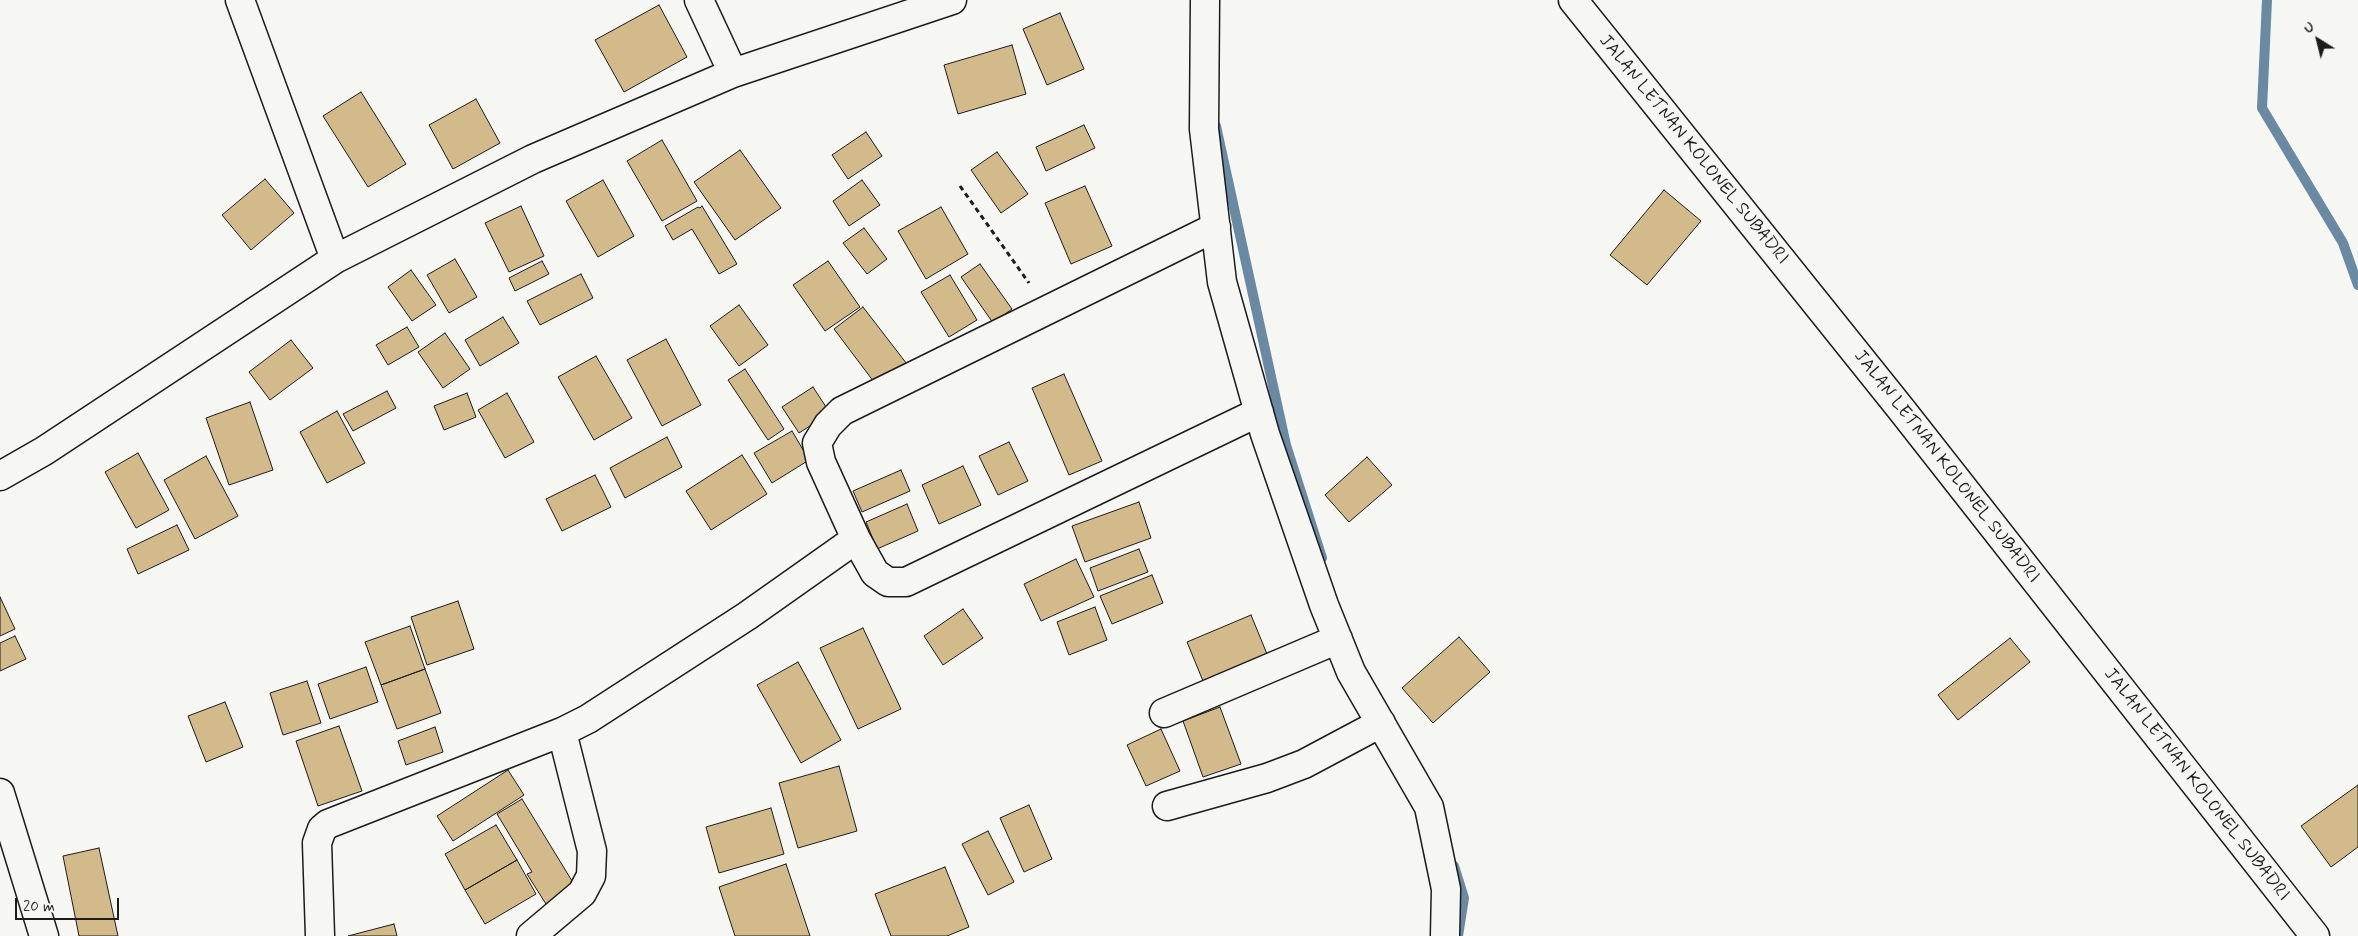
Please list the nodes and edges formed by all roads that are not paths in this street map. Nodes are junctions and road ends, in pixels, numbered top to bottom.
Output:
1 (240, 0) edge
2 (699, 0) edge
3 (952, 0) edge
4 (1205, 0) edge
5 (1573, 0) edge
6 (733, 73) junction
7 (1216, 227) junction
8 (335, 259) junction
9 (1259, 412) junction
10 (0, 476) edge
11 (856, 539) junction
12 (1338, 639) junction
13 (1164, 713) dead end
14 (1381, 723) junction
15 (562, 732) junction
16 (0, 793) edge
17 (1166, 806) dead end
18 (44, 936) edge
19 (320, 936) edge
20 (531, 936) edge
21 (1445, 936) edge
22 (2315, 936) edge

1 - 8 street
2 - 6 street
3 - 6 street
4 - 7 street
5 - 22 street, JALAN LETNAN KOLONEL SUBADRI
6 - 8 street
7 - 9 street
7 - 11 street
8 - 10 street
9 - 11 street
9 - 12 street
11 - 15 street
12 - 13 street
12 - 14 street
14 - 17 street
14 - 21 street
15 - 19 street
15 - 20 street
16 - 18 street

